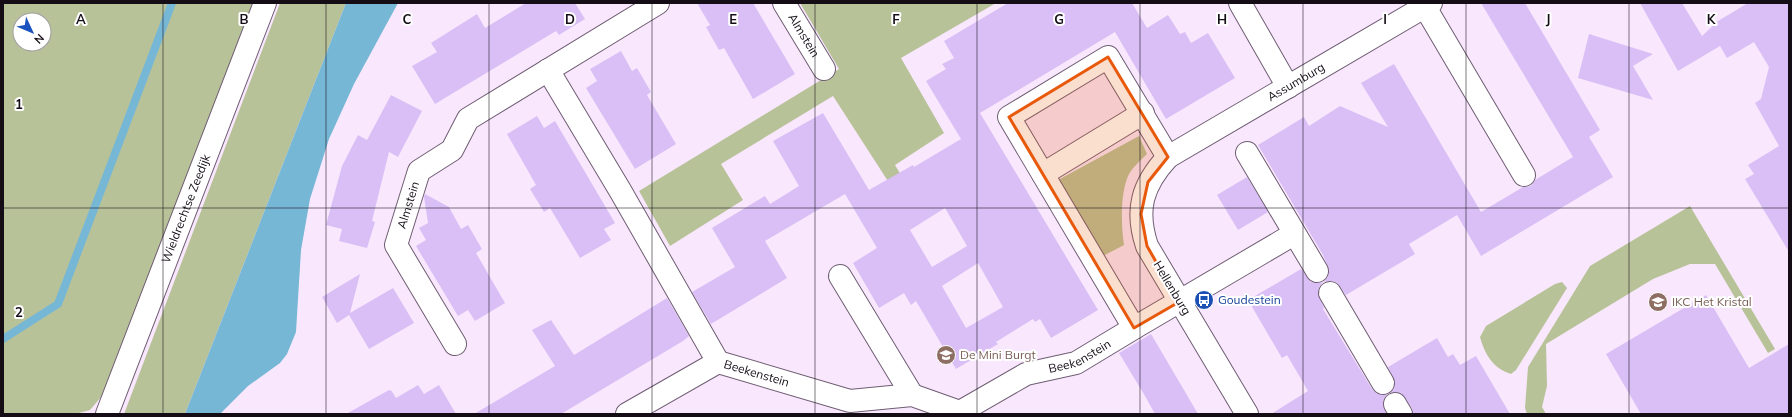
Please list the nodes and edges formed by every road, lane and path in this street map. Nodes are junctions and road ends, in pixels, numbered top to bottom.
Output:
1 (265, 3) edge
2 (658, 3) edge
3 (784, 3) edge
4 (1240, 3) edge
5 (1428, 5) edge
6 (824, 69) dead end
7 (548, 70) junction
8 (1288, 87) junction
9 (1143, 113) junction
10 (1247, 153) dead end
11 (1168, 157) junction
12 (1043, 174) junction
13 (1524, 175) dead end
14 (1294, 234) junction
15 (1317, 271) dead end
16 (840, 276) dead end
17 (1330, 293) dead end
18 (1179, 302) junction
19 (1134, 328) junction
20 (455, 344) dead end
21 (718, 362) junction
22 (1383, 382) dead end
23 (912, 395) junction
24 (854, 407) edge
25 (960, 413) edge
26 (106, 414) edge
27 (627, 414) edge
28 (1247, 414) edge

1 - 26 street, Wieldrechtse Zeedijk
2 - 7 street, Almstein
3 - 6 street, Almstein
4 - 8 street
5 - 8 street, Assumburg
5 - 13 street, Assumburg
7 - 20 street, Almstein
7 - 21 street
8 - 11 street, Assumburg
9 - 11 street
9 - 12 street
9 - 12 street
10 - 14 street
11 - 18 street, Hellenburg
12 - 19 street
14 - 15 street
14 - 18 street
16 - 23 street
17 - 22 street
18 - 19 street
18 - 28 street, Hellenburg
19 - 25 street, Beekenstein
21 - 24 street, Beekenstein
21 - 27 street, Beekenstein
23 - 24 street, Beekenstein
23 - 25 street, Beekenstein

